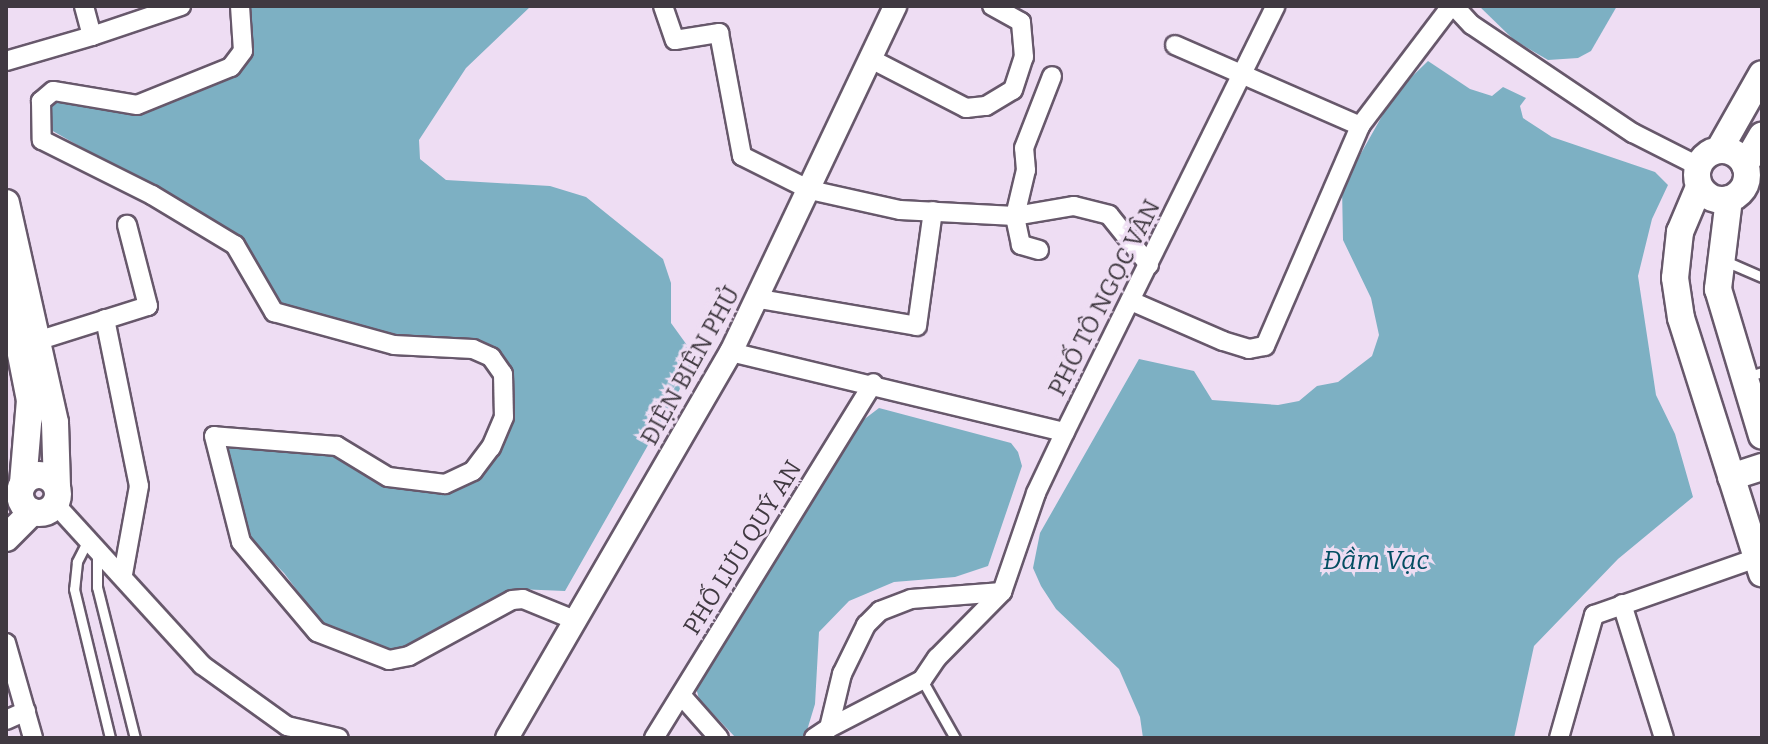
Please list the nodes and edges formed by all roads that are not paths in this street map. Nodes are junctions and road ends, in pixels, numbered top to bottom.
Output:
1 (84, 6) edge
2 (181, 6) edge
3 (240, 6) edge
4 (663, 6) edge
5 (895, 6) edge
6 (992, 6) edge
7 (1276, 6) edge
8 (1452, 6) edge
9 (92, 36) junction
10 (1175, 45) dead end
11 (871, 59) junction
12 (6, 61) edge
13 (1242, 74) junction
14 (1762, 74) edge
15 (1052, 76) dead end
16 (1360, 126) junction
17 (1762, 136) edge
18 (1719, 150) junction
19 (1745, 165) junction
20 (1698, 177) junction
21 (810, 190) junction
22 (1729, 199) junction
23 (6, 203) edge
24 (933, 211) junction
25 (1015, 216) junction
26 (127, 225) dead end
27 (1039, 250) dead end
28 (1720, 260) junction
29 (1149, 265) junction
30 (1762, 277) edge
31 (6, 278) edge
32 (759, 299) junction
33 (1131, 301) junction
34 (105, 319) junction
35 (40, 340) junction
36 (731, 352) junction
37 (1752, 375) edge
38 (873, 383) junction
39 (1065, 432) junction
40 (1762, 436) edge
41 (1762, 467) edge
42 (1731, 477) junction
43 (32, 498) edge
44 (6, 538) edge
45 (93, 542) junction
46 (1760, 565) edge
47 (123, 574) junction
48 (1002, 592) junction
49 (1622, 604) junction
50 (577, 621) junction
51 (6, 643) edge
52 (922, 680) junction
53 (681, 695) junction
54 (26, 711) junction
55 (6, 720) edge
56 (822, 733) edge
57 (33, 738) edge
58 (110, 738) edge
59 (135, 738) edge
60 (339, 738) edge
61 (507, 738) edge
62 (654, 738) edge
63 (719, 738) edge
64 (955, 738) edge
65 (1559, 738) edge
66 (1664, 738) edge

1 - 9 street
2 - 9 street
3 - 50 street
4 - 21 street
5 - 11 street, ĐIỆN BIÊN PHỦ
6 - 11 street
7 - 13 street, PHỐ TÔ NGỌC VÂN
8 - 16 street
8 - 20 street
9 - 12 street
10 - 13 street
11 - 21 street, ĐIỆN BIÊN PHỦ
13 - 16 street
13 - 29 street, PHỐ TÔ NGỌC VÂN
14 - 18 main road
15 - 25 street
16 - 33 street
17 - 19 main road
18 - 19 main road
18 - 20 main road
19 - 22 main road
20 - 22 main road
20 - 42 main road
21 - 24 street
21 - 32 street, ĐIỆN BIÊN PHỦ
22 - 28 main road
23 - 35 main road
24 - 25 street
24 - 32 street
25 - 27 street
25 - 29 street
26 - 34 street
28 - 30 lane
28 - 37 main road
29 - 33 street, PHỐ TÔ NGỌC VÂN
31 - 43 main road
32 - 36 street, ĐIỆN BIÊN PHỦ
33 - 39 street, PHỐ TÔ NGỌC VÂN
34 - 35 street
34 - 47 street
35 - 43 main road
36 - 38 street, PHỐ TÔ NGỌC VÂN
36 - 50 street, ĐIỆN BIÊN PHỦ
37 - 40 main road
38 - 39 street, PHỐ TÔ NGỌC VÂN
38 - 53 street, PHỐ LƯU QUÝ AN
39 - 48 street
41 - 42 main road
42 - 46 main road
43 - 44 main road
43 - 45 street
45 - 47 street
45 - 58 lane
45 - 59 lane
46 - 49 street
47 - 60 street
48 - 52 street
48 - 56 street
49 - 65 street
49 - 66 street
50 - 61 street, ĐIỆN BIÊN PHỦ
51 - 54 street
52 - 56 street
52 - 64 lane
53 - 62 street, PHỐ LƯU QUÝ AN
53 - 63 street
54 - 55 street
54 - 57 street

